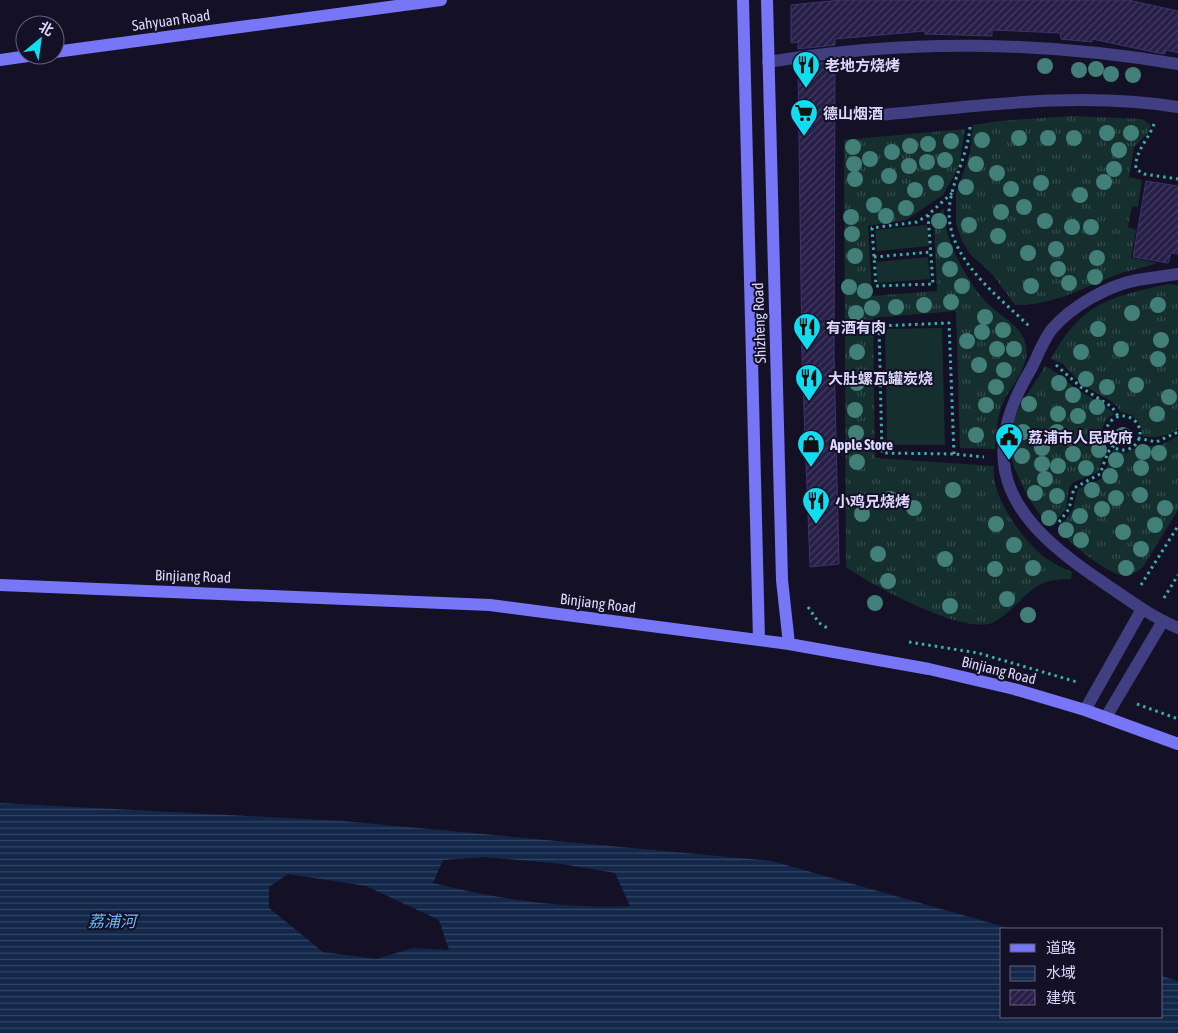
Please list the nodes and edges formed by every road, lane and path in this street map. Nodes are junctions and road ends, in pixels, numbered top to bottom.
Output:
1 (441, 0) edge
2 (743, 0) edge
3 (766, 0) edge
4 (65, 51) edge
5 (15, 58) edge
6 (0, 60) edge
7 (768, 62) junction
8 (1178, 64) edge
9 (1160, 104) junction
10 (972, 106) junction
11 (1178, 107) edge
12 (880, 115) dead end
13 (1178, 179) edge
14 (952, 192) junction
15 (928, 215) junction
16 (931, 252) junction
17 (874, 257) junction
18 (1178, 274) edge
19 (1040, 353) junction
20 (1118, 416) junction
21 (1178, 432) edge
22 (1138, 438) junction
23 (1114, 446) junction
24 (954, 454) junction
25 (1002, 459) junction
26 (1178, 526) edge
27 (1044, 539) junction
28 (1178, 574) edge
29 (0, 584) edge
30 (806, 602) dead end
31 (1131, 602) junction
32 (1153, 615) junction
33 (1178, 628) edge
34 (833, 632) dead end
35 (760, 640) junction
36 (907, 642) dead end
37 (789, 644) junction
38 (1097, 688) junction
39 (1085, 710) junction
40 (1106, 717) junction
41 (1178, 744) edge

1 - 4 main road, Sahyuan Road
2 - 35 main road, Shizheng Road
3 - 7 main road, Shizheng Road
5 - 6 main road
7 - 8 street
7 - 37 main road, Shizheng Road
9 - 10 street
9 - 11 street
9 - 13 path
10 - 12 street
10 - 14 path
14 - 15 path
14 - 19 path
15 - 16 path
15 - 17 path
16 - 17 path
16 - 17 path
18 - 19 street
19 - 20 path
19 - 25 street
20 - 22 path
20 - 23 path
21 - 22 path
22 - 23 path
23 - 27 path
24 - 24 path
24 - 25 path
25 - 27 street
26 - 31 path
27 - 31 street
28 - 32 path
29 - 35 main road, Binjiang Road
30 - 34 path
31 - 32 street
32 - 33 street
32 - 38 street
32 - 40 street
35 - 37 main road, Binjiang Road
36 - 38 path
37 - 39 main road, Binjiang Road
38 - 39 street
39 - 40 main road, Binjiang Road
40 - 41 main road, Binjiang Road

